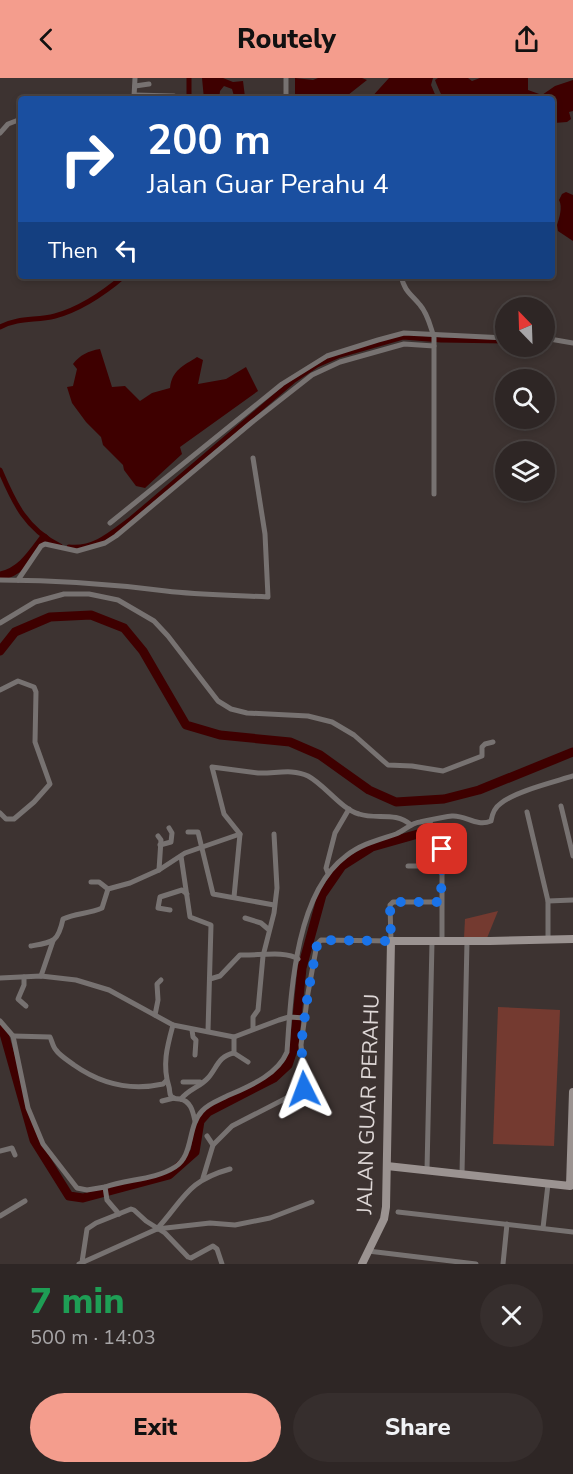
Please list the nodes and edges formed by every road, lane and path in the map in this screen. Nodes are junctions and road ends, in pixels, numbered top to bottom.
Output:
1 (135, 78) edge
2 (286, 78) edge
3 (149, 84) dead end
4 (135, 86) junction
5 (134, 96) edge
6 (286, 96) edge
7 (18, 120) edge
8 (0, 133) edge
9 (401, 279) edge
10 (433, 336) junction
11 (495, 338) edge
12 (555, 340) edge
13 (573, 343) edge
14 (434, 345) junction
15 (253, 458) dead end
16 (434, 494) dead end
17 (110, 524) dead end
18 (0, 580) edge
19 (18, 580) junction
20 (0, 623) edge
21 (0, 690) edge
22 (493, 742) dead end
23 (573, 776) edge
24 (561, 806) dead end
25 (349, 808) junction
26 (527, 812) dead end
27 (0, 813) edge
28 (429, 821) junction
29 (411, 825) junction
30 (169, 828) dead end
31 (188, 832) dead end
32 (240, 834) junction
33 (274, 834) dead end
34 (158, 836) dead end
35 (160, 845) junction
36 (201, 846) junction
37 (573, 855) edge
38 (181, 856) junction
39 (408, 866) dead end
40 (442, 866) junction
41 (159, 870) junction
42 (328, 873) junction
43 (91, 882) dead end
44 (108, 889) junction
45 (187, 894) junction
46 (234, 897) junction
47 (573, 900) edge
48 (441, 902) junction
49 (548, 902) junction
50 (274, 905) junction
51 (170, 910) dead end
52 (245, 918) dead end
53 (268, 929) junction
54 (573, 939) edge
55 (53, 940) junction
56 (548, 940) junction
57 (391, 941) junction
58 (432, 942) junction
59 (442, 942) junction
60 (467, 942) junction
61 (31, 946) dead end
62 (263, 956) junction
63 (298, 959) junction
64 (24, 976) junction
65 (41, 976) junction
66 (0, 978) edge
67 (210, 979) junction
68 (161, 980) dead end
69 (26, 1006) dead end
70 (155, 1015) junction
71 (290, 1017) junction
72 (304, 1018) junction
73 (0, 1021) edge
74 (173, 1025) junction
75 (253, 1028) junction
76 (192, 1030) junction
77 (208, 1031) junction
78 (13, 1036) junction
79 (234, 1037) junction
80 (234, 1053) junction
81 (195, 1055) dead end
82 (248, 1062) dead end
83 (207, 1079) junction
84 (166, 1081) junction
85 (183, 1082) dead end
86 (573, 1092) edge
87 (174, 1098) junction
88 (182, 1099) junction
89 (162, 1101) dead end
90 (195, 1121) junction
91 (207, 1136) dead end
92 (213, 1145) junction
93 (0, 1151) edge
94 (15, 1155) dead end
95 (387, 1166) junction
96 (230, 1168) dead end
97 (427, 1170) junction
98 (462, 1174) junction
99 (203, 1178) junction
100 (548, 1184) junction
101 (572, 1186) edge
102 (105, 1188) junction
103 (25, 1202) dead end
104 (312, 1202) dead end
105 (398, 1212) dead end
106 (119, 1214) junction
107 (0, 1216) edge
108 (507, 1224) junction
109 (543, 1228) junction
110 (157, 1229) junction
111 (573, 1232) edge
112 (368, 1251) junction
113 (81, 1263) edge
114 (222, 1264) edge
115 (362, 1264) edge
116 (476, 1264) edge
117 (503, 1264) edge

1 - 4 street
2 - 6 street
3 - 4 street
4 - 5 street
7 - 8 street
9 - 10 street
10 - 11 street
10 - 14 street
10 - 17 street
12 - 13 street
14 - 16 street
14 - 19 street
15 - 19 street
18 - 19 street
20 - 22 street
21 - 27 street
23 - 28 street
24 - 37 street
25 - 29 street
25 - 32 street
25 - 42 street
26 - 49 street
28 - 29 street
28 - 40 street
29 - 42 street
30 - 35 street
31 - 36 street
32 - 36 street
32 - 46 street
33 - 50 street
34 - 35 street
35 - 41 street
36 - 38 street
36 - 46 street
38 - 41 street
38 - 45 street
39 - 40 street
40 - 48 street
41 - 44 street
42 - 63 street
43 - 44 street
44 - 55 street
45 - 51 street
45 - 67 street
46 - 50 street
47 - 49 street
48 - 57 street
48 - 59 street
49 - 56 street
50 - 53 street
52 - 53 street
53 - 62 street
54 - 56 street
55 - 61 street
55 - 65 street
56 - 60 street
57 - 58 street
57 - 72 street
57 - 95 street, JALAN GUAR PERAHU
58 - 59 street
58 - 97 street
59 - 60 street
60 - 98 street
62 - 63 street
62 - 67 street
62 - 75 street
63 - 71 street
64 - 65 street
64 - 66 street
64 - 69 street
65 - 70 street
67 - 77 street
68 - 70 street
70 - 74 street
71 - 72 street
71 - 75 street
71 - 90 street
72 - 92 street
73 - 78 street
74 - 76 street
74 - 84 street
75 - 79 street
76 - 77 street
76 - 81 street
77 - 79 street
78 - 84 street
78 - 102 street
79 - 80 street
80 - 82 street
80 - 83 street
83 - 85 street
83 - 88 street
84 - 87 street
86 - 101 street
87 - 88 street
87 - 89 street
88 - 90 street
90 - 102 street
91 - 92 street
92 - 99 street
93 - 94 street
95 - 97 street
95 - 112 street, JALAN GUAR PERAHU
96 - 99 street
97 - 98 street
98 - 100 street
99 - 110 street
100 - 101 street
100 - 109 street
102 - 106 street
103 - 107 street
104 - 110 street
105 - 108 street
106 - 110 street
106 - 113 street
108 - 109 street
108 - 117 street
109 - 111 street
110 - 113 street
110 - 114 street
112 - 115 street, JALAN GUAR PERAHU
112 - 116 street

